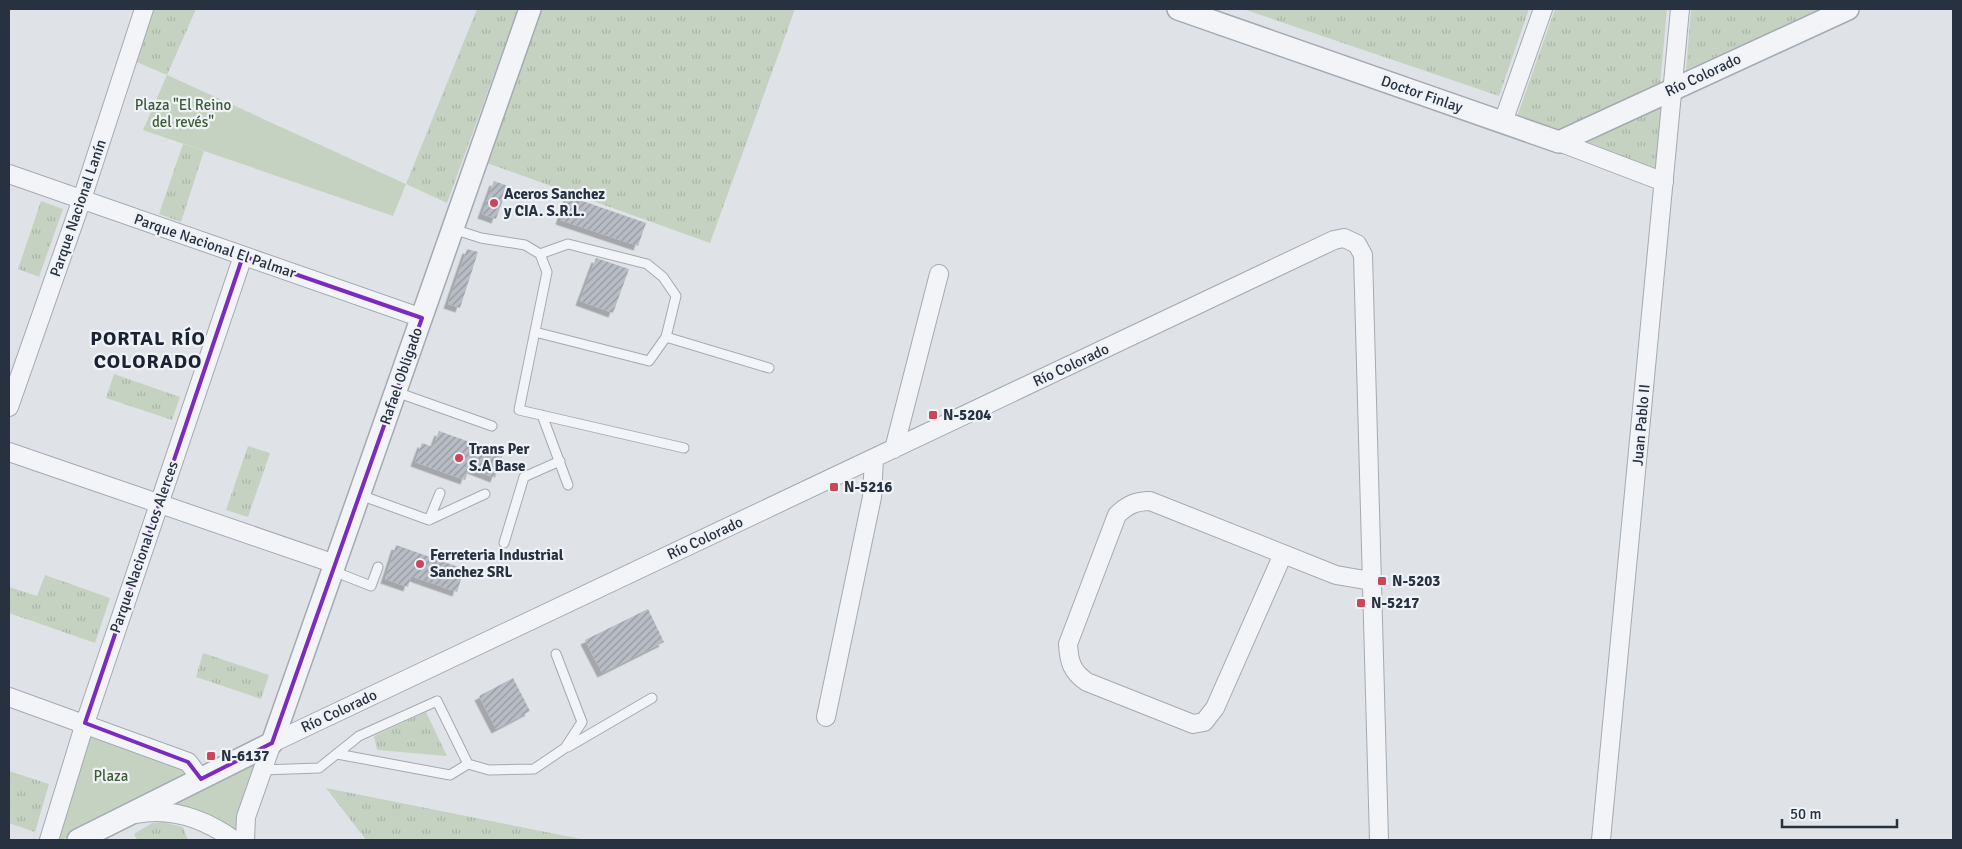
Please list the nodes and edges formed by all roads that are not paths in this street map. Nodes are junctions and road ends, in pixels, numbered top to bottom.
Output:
1 (144, 9) edge
2 (530, 9) edge
3 (1178, 9) edge
4 (1543, 9) edge
5 (1680, 9) edge
6 (1848, 9) edge
7 (1673, 89) junction
8 (1503, 122) junction
9 (1559, 142) junction
10 (9, 174) edge
11 (1664, 182) junction
12 (82, 199) junction
13 (453, 228) junction
14 (540, 254) junction
15 (243, 256) junction
16 (939, 274) dead end
17 (422, 318) junction
18 (535, 332) junction
19 (666, 338) junction
20 (769, 368) dead end
21 (396, 392) junction
22 (9, 407) edge
23 (542, 415) junction
24 (492, 426) dead end
25 (684, 448) dead end
26 (894, 449) junction
27 (9, 452) edge
28 (874, 458) junction
29 (560, 461) junction
30 (568, 485) dead end
31 (440, 493) dead end
32 (485, 494) dead end
33 (360, 495) junction
34 (158, 505) junction
35 (429, 520) junction
36 (504, 543) dead end
37 (1283, 554) junction
38 (378, 567) dead end
39 (334, 568) junction
40 (1371, 581) junction
41 (556, 654) dead end
42 (9, 697) edge
43 (652, 698) dead end
44 (826, 717) dead end
45 (85, 723) junction
46 (272, 743) junction
47 (565, 748) junction
48 (337, 754) junction
49 (468, 764) junction
50 (262, 770) junction
51 (201, 779) junction
52 (129, 815) junction
53 (49, 840) edge
54 (78, 840) edge
55 (234, 840) edge
56 (245, 840) edge
57 (1379, 840) edge
58 (1601, 840) edge

1 - 12 street, Parque Nacional Lanín
2 - 13 street, Rafael Obligado
3 - 8 street, Doctor Finlay
4 - 8 street
5 - 7 street, Juan Pablo II
6 - 7 street, Río Colorado
7 - 9 street, Río Colorado
7 - 11 street, Juan Pablo II
8 - 9 street, Doctor Finlay
9 - 11 street, Doctor Finlay
10 - 12 street, Parque Nacional El Palmar
11 - 58 street, Juan Pablo II
12 - 15 street, Parque Nacional El Palmar
12 - 22 street, Parque Nacional Lanín
13 - 14 lane
13 - 17 street, Rafael Obligado
14 - 18 lane
14 - 19 lane
15 - 17 street, Parque Nacional El Palmar
15 - 34 street, Parque Nacional Los Alerces
16 - 26 street
17 - 21 street, Rafael Obligado
18 - 19 lane
18 - 23 lane
19 - 20 lane
21 - 24 lane
21 - 33 street, Rafael Obligado
23 - 25 lane
23 - 29 lane
26 - 28 street, Río Colorado
26 - 40 street, Río Colorado
27 - 34 street
28 - 44 street
28 - 46 street, Río Colorado
29 - 30 lane
29 - 36 lane
31 - 35 lane
32 - 35 lane
33 - 35 lane
33 - 39 street, Rafael Obligado
34 - 39 street
34 - 45 street, Parque Nacional Los Alerces
37 - 37 street
37 - 40 street
38 - 39 lane
39 - 46 street, Rafael Obligado
40 - 57 street
41 - 47 lane
42 - 45 street
43 - 47 lane
45 - 51 street
45 - 53 street, Parque Nacional Los Alerces
46 - 50 street
46 - 51 street, Río Colorado
47 - 49 lane
48 - 49 lane
48 - 49 lane
48 - 50 lane
50 - 56 street
51 - 52 street, Río Colorado
52 - 54 street, Río Colorado
52 - 55 street

